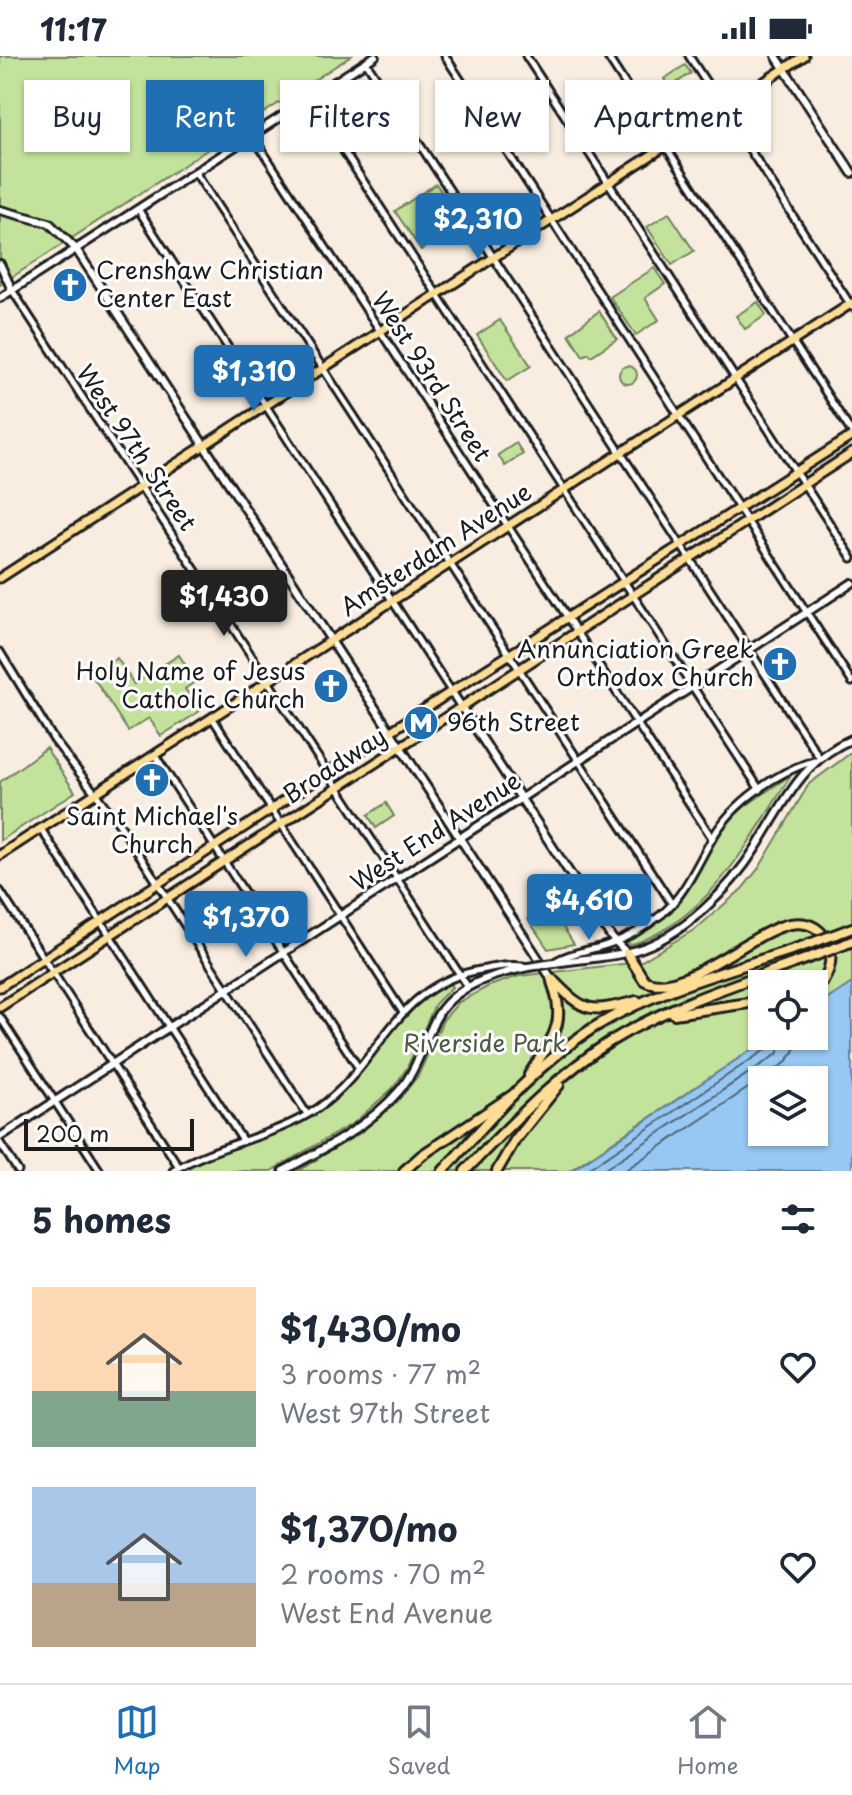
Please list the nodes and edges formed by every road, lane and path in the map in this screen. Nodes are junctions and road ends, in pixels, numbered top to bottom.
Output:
1 (375, 56) edge
2 (445, 56) edge
3 (526, 56) edge
4 (607, 56) edge
5 (689, 56) edge
6 (776, 56) edge
7 (804, 56) edge
8 (366, 62) junction
9 (784, 69) junction
10 (338, 80) edge
11 (623, 80) edge
12 (704, 80) edge
13 (767, 80) edge
14 (226, 152) edge
15 (263, 152) edge
16 (344, 152) edge
17 (657, 152) edge
18 (670, 152) edge
19 (751, 152) edge
20 (195, 172) junction
21 (852, 173) edge
22 (609, 184) junction
23 (138, 209) junction
24 (0, 210) edge
25 (552, 221) junction
26 (76, 249) junction
27 (494, 259) junction
28 (0, 264) edge
29 (12, 290) junction
30 (437, 295) junction
31 (0, 298) edge
32 (851, 305) edge
33 (381, 333) junction
34 (793, 341) junction
35 (323, 369) junction
36 (736, 378) junction
37 (266, 406) junction
38 (679, 415) junction
39 (852, 435) edge
40 (205, 446) junction
41 (620, 453) junction
42 (852, 453) edge
43 (797, 472) junction
44 (804, 484) junction
45 (142, 486) junction
46 (564, 490) junction
47 (739, 508) junction
48 (747, 521) junction
49 (507, 527) junction
50 (681, 546) junction
51 (689, 558) junction
52 (852, 558) edge
53 (450, 565) junction
54 (0, 578) edge
55 (624, 582) junction
56 (852, 583) edge
57 (632, 595) junction
58 (394, 602) junction
59 (807, 613) junction
60 (567, 619) junction
61 (576, 633) junction
62 (331, 642) junction
63 (749, 650) junction
64 (0, 652) edge
65 (509, 656) junction
66 (518, 670) junction
67 (270, 681) junction
68 (852, 682) edge
69 (693, 687) junction
70 (451, 691) junction
71 (462, 708) junction
72 (213, 719) junction
73 (635, 724) junction
74 (390, 732) junction
75 (852, 739) edge
76 (400, 748) junction
77 (155, 754) junction
78 (816, 759) junction
79 (578, 761) junction
80 (330, 774) junction
81 (339, 788) junction
82 (760, 790) junction
83 (95, 793) junction
84 (521, 799) junction
85 (273, 810) junction
86 (281, 824) junction
87 (40, 828) junction
88 (460, 838) junction
89 (712, 838) junction
90 (215, 848) junction
91 (0, 855) edge
92 (224, 861) junction
93 (398, 878) junction
94 (157, 884) junction
95 (0, 891) edge
96 (166, 898) junction
97 (672, 904) junction
98 (341, 915) junction
99 (100, 921) junction
100 (852, 928) edge
101 (109, 935) junction
102 (616, 942) junction
103 (848, 943) edge
104 (283, 953) junction
105 (627, 953) junction
106 (43, 958) junction
107 (554, 963) junction
108 (528, 967) junction
109 (53, 972) junction
110 (828, 973) edge
111 (461, 975) junction
112 (551, 978) junction
113 (0, 987) edge
114 (468, 987) junction
115 (226, 990) junction
116 (665, 993) junction
117 (748, 1003) edge
118 (0, 1007) edge
119 (402, 1011) junction
120 (666, 1015) junction
121 (0, 1017) edge
122 (169, 1027) junction
123 (112, 1064) junction
124 (358, 1067) junction
125 (567, 1074) junction
126 (525, 1084) junction
127 (512, 1095) junction
128 (55, 1101) junction
129 (307, 1114) junction
130 (0, 1140) edge
131 (243, 1141) junction
132 (176, 1169) edge
133 (18, 1171) edge
134 (100, 1171) edge
135 (283, 1171) edge
136 (404, 1171) edge
137 (443, 1171) edge
138 (465, 1171) edge
139 (497, 1171) edge

1 - 8 main road
2 - 25 street
3 - 22 street
4 - 11 street
5 - 12 street
6 - 9 main road
7 - 9 main road
8 - 10 main road
8 - 27 street
9 - 13 main road
9 - 21 main road
14 - 20 main road
15 - 33 street, West 93rd Street
16 - 30 street
17 - 22 main road
18 - 34 street
19 - 32 street
20 - 23 main road
20 - 35 street
22 - 25 main road
22 - 36 street
23 - 26 main road
23 - 37 street
24 - 26 main road
25 - 27 main road
25 - 38 street
26 - 29 main road
26 - 40 main road
27 - 30 main road
27 - 41 street
28 - 29 main road
29 - 31 main road
29 - 45 street, West 97th Street
30 - 33 main road
30 - 46 street
32 - 34 main road, Amsterdam Avenue
33 - 35 main road
33 - 49 street, West 93rd Street
34 - 36 main road, Amsterdam Avenue
34 - 39 street
35 - 37 main road
35 - 53 street
36 - 38 main road, Amsterdam Avenue
36 - 43 street
37 - 40 main road
37 - 58 street
38 - 41 main road, Amsterdam Avenue
38 - 47 street
39 - 43 main road, Broadway
40 - 45 main road
40 - 62 main road
41 - 46 main road, Amsterdam Avenue
41 - 50 street
42 - 44 main road, Broadway
43 - 44 street
43 - 47 main road, Broadway
44 - 48 main road, Broadway
44 - 52 street
45 - 54 main road
45 - 67 street, West 97th Street
46 - 49 main road, Amsterdam Avenue
46 - 55 street
47 - 48 street
47 - 50 main road, Broadway
48 - 51 main road, Broadway
48 - 59 street
49 - 53 main road, Amsterdam Avenue
49 - 60 street, West 93rd Street
50 - 51 street
50 - 55 main road, Broadway
51 - 57 main road, Broadway
51 - 63 street
53 - 58 main road, Amsterdam Avenue
53 - 65 street
55 - 57 street
55 - 60 main road, Broadway
56 - 59 main road, West End Avenue
57 - 61 main road, Broadway
57 - 69 street
58 - 62 main road, Amsterdam Avenue
58 - 70 street
59 - 63 main road, West End Avenue
59 - 68 street
60 - 61 street, West 93rd Street
60 - 65 main road, Broadway
61 - 66 main road, Broadway
61 - 73 street, West 93rd Street
62 - 67 main road, Amsterdam Avenue
62 - 74 main road
63 - 69 main road, West End Avenue
63 - 78 street
64 - 83 street
65 - 66 street
65 - 70 main road, Broadway
66 - 71 main road, Broadway
66 - 79 street
67 - 72 main road, Amsterdam Avenue
67 - 80 street, West 97th Street
69 - 73 main road, West End Avenue
69 - 82 street
70 - 71 main road
70 - 74 main road, Broadway
71 - 76 main road, Broadway
71 - 84 main road
72 - 77 main road, Amsterdam Avenue
72 - 85 street
73 - 79 main road, West End Avenue
73 - 89 street, West 93rd Street
74 - 76 main road
74 - 80 main road, Broadway
75 - 78 main road
76 - 81 main road, Broadway
76 - 88 main road
77 - 83 main road, Amsterdam Avenue
77 - 90 street
78 - 82 street
78 - 105 main road
79 - 84 main road, West End Avenue
79 - 97 street
80 - 81 street, West 97th Street
80 - 85 main road, Broadway
81 - 86 main road, Broadway
81 - 93 street, West 97th Street
82 - 89 street
83 - 87 main road, Amsterdam Avenue
83 - 94 street
84 - 88 main road, West End Avenue
84 - 102 main road
85 - 86 street
85 - 90 main road, Broadway
86 - 92 main road, Broadway
86 - 98 street
87 - 91 main road, Amsterdam Avenue
87 - 99 street
88 - 93 main road, West End Avenue
88 - 112 main road
89 - 97 street
90 - 92 street
90 - 94 main road, Broadway
92 - 96 main road, Broadway
92 - 104 street
93 - 98 main road, West End Avenue
93 - 111 street, West 97th Street
94 - 96 street
94 - 99 main road, Broadway
95 - 106 street
96 - 101 main road, Broadway
96 - 115 street
97 - 102 street
98 - 104 main road, West End Avenue
98 - 119 street
99 - 101 street
99 - 106 main road, Broadway
100 - 116 highway, bridge
101 - 109 main road, Broadway
101 - 122 street
102 - 105 main road
102 - 107 street
103 - 120 highway, bridge
104 - 115 main road, West End Avenue
104 - 124 street
105 - 107 main road
105 - 110 highway
106 - 109 street
106 - 113 main road, Broadway
107 - 108 main road, bridge
108 - 111 street
108 - 114 main road
109 - 118 main road, Broadway
109 - 123 street
111 - 114 street, West 97th Street
111 - 119 street
112 - 116 highway
112 - 126 highway
114 - 135 main road
115 - 122 main road, West End Avenue
115 - 129 street
116 - 126 highway
117 - 120 highway
119 - 124 street
120 - 125 highway
121 - 128 street
122 - 123 main road, West End Avenue
122 - 131 street
123 - 128 main road, West End Avenue
123 - 132 street
124 - 129 street
125 - 138 highway
125 - 139 highway
126 - 127 highway
127 - 136 highway
127 - 137 highway
128 - 130 main road, West End Avenue
128 - 134 street
129 - 131 street
130 - 133 street
131 - 132 street

